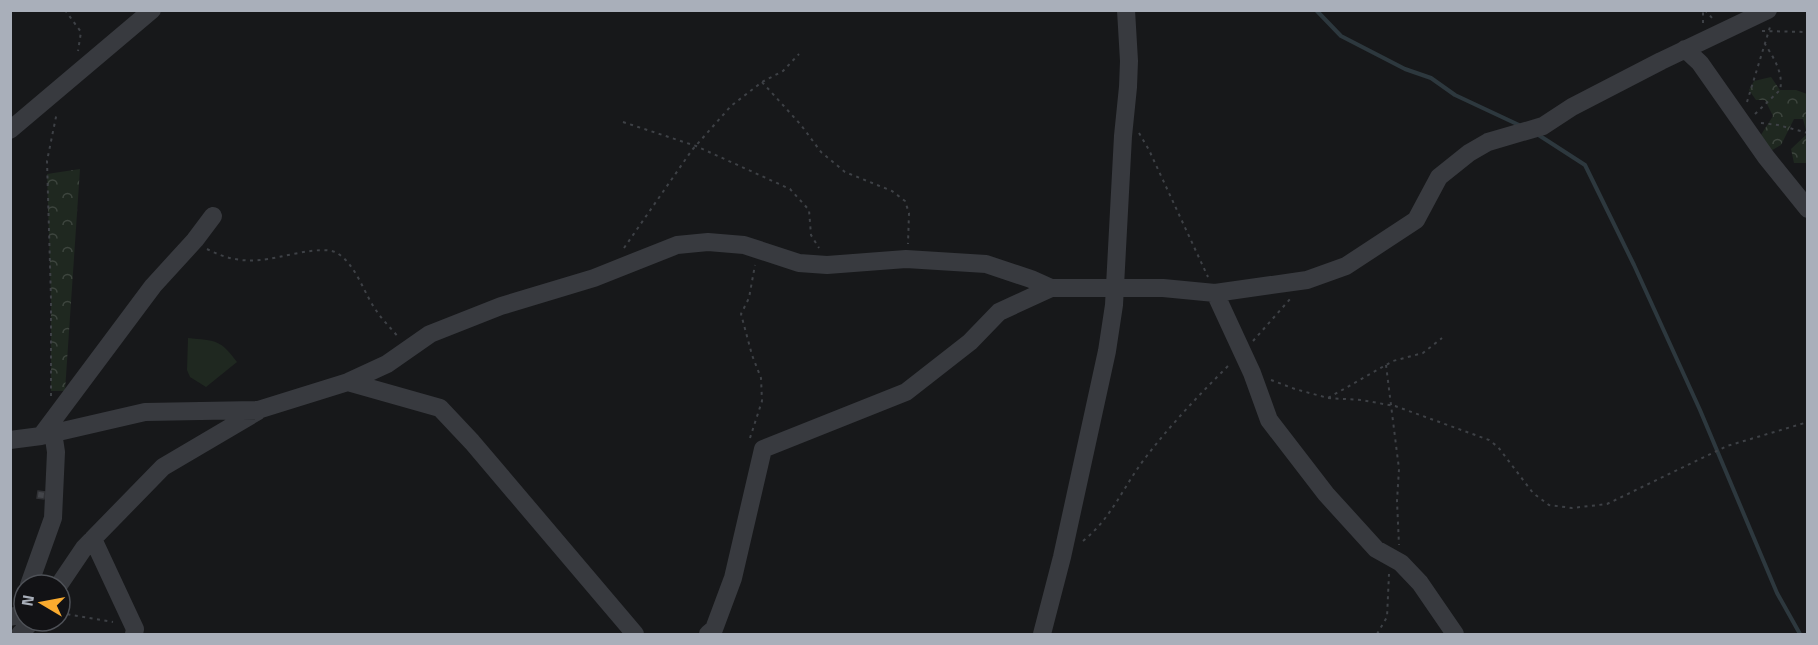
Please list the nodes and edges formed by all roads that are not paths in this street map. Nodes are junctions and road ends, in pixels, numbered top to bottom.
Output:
1 (152, 10) edge
2 (1126, 10) edge
3 (1770, 16) edge
4 (1686, 49) junction
5 (10, 130) edge
6 (1808, 209) edge
7 (213, 216) dead end
8 (1051, 288) junction
9 (1114, 288) junction
10 (1215, 293) junction
11 (348, 382) junction
12 (258, 410) junction
13 (47, 434) junction
14 (10, 440) edge
15 (93, 539) junction
16 (32, 573) edge
17 (67, 573) edge
18 (133, 628) edge
19 (635, 634) edge
20 (708, 634) edge
21 (1042, 634) edge
22 (1455, 634) edge

1 - 5 street
2 - 9 street
3 - 4 street
4 - 6 street
4 - 10 street
7 - 13 street
8 - 9 street
8 - 11 street
8 - 20 street
9 - 10 street
9 - 21 street
10 - 22 street
11 - 12 street
11 - 19 street
12 - 13 street
12 - 15 street
13 - 14 street
13 - 16 street
15 - 17 street
15 - 18 street

